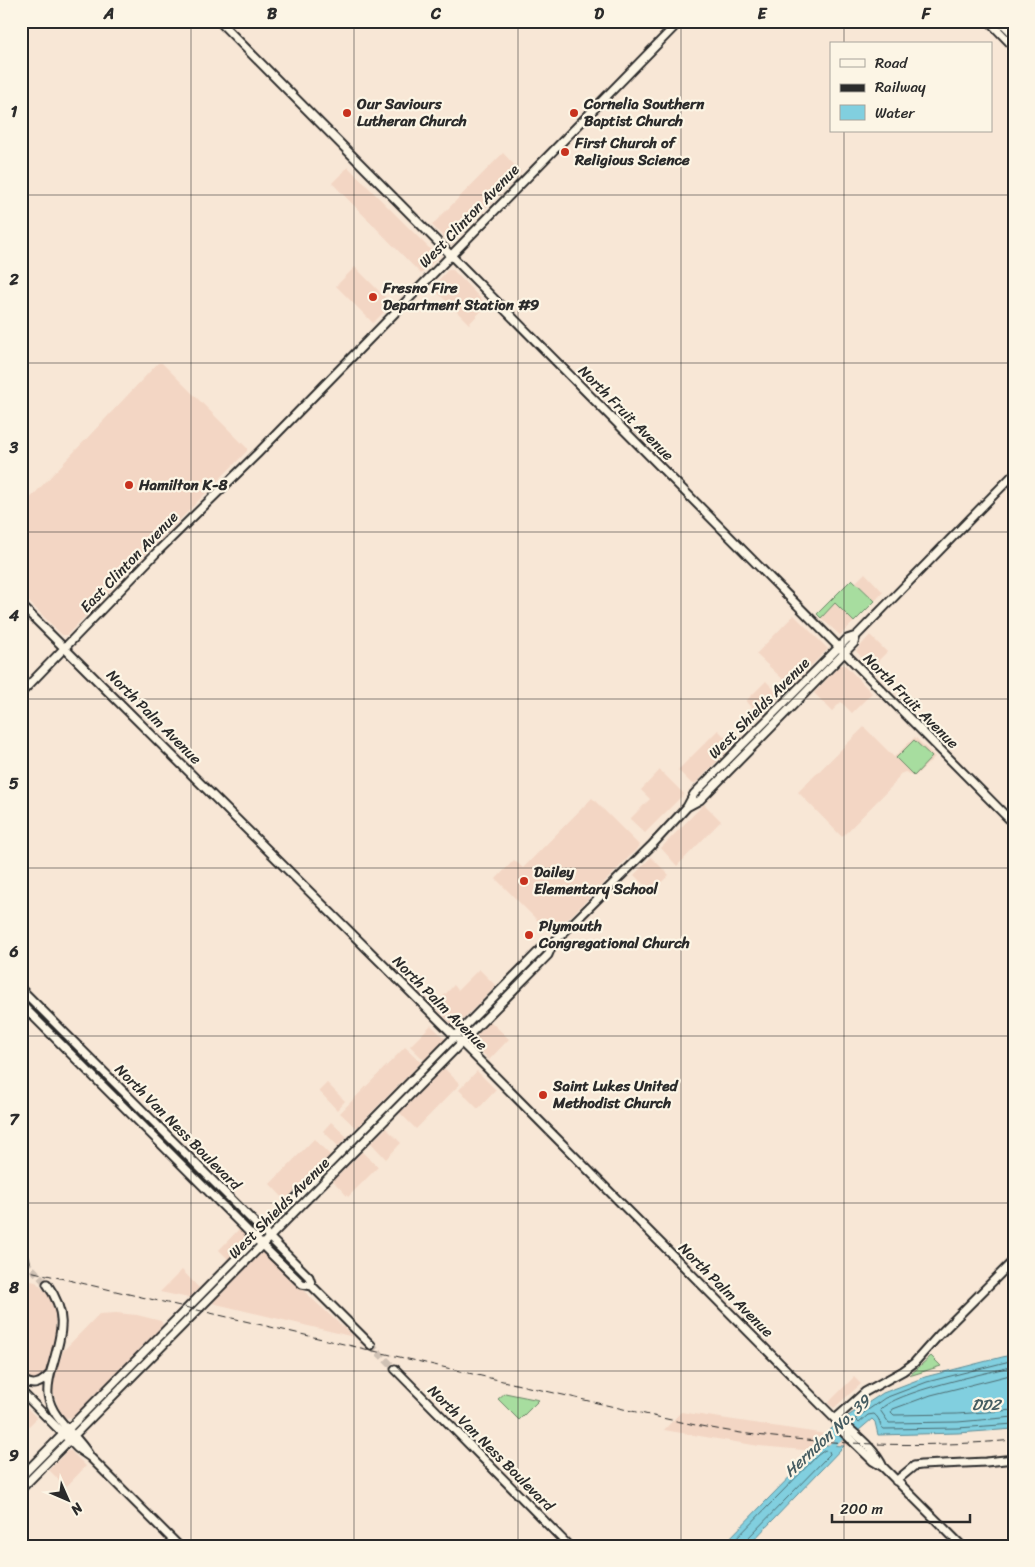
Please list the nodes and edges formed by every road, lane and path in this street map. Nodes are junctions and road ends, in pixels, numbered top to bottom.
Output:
1 (219, 21) edge
2 (680, 21) edge
3 (989, 21) edge
4 (1000, 21) edge
5 (1014, 35) edge
6 (1014, 47) edge
7 (450, 255) junction
8 (258, 452) joint
9 (1014, 474) edge
10 (21, 605) edge
11 (856, 636) junction
12 (839, 647) junction
13 (65, 648) junction
14 (845, 653) junction
15 (21, 693) edge
16 (790, 696) junction
17 (772, 727) junction
18 (687, 807) junction
19 (1014, 824) edge
20 (553, 943) junction
21 (21, 989) edge
22 (21, 1004) edge
23 (455, 1037) junction
24 (461, 1043) junction
25 (263, 1232) junction
26 (269, 1238) junction
27 (256, 1239) junction
28 (262, 1245) junction
29 (1014, 1260) edge
30 (46, 1284) tunnel mouth
31 (312, 1286) junction
32 (371, 1345) tunnel mouth
33 (394, 1369) tunnel mouth
34 (50, 1374) junction
35 (21, 1378) edge
36 (21, 1391) edge
37 (839, 1423) junction
38 (66, 1432) junction
39 (72, 1438) junction
40 (1014, 1459) edge
41 (21, 1478) edge
42 (896, 1481) junction
43 (21, 1489) edge
44 (179, 1546) edge
45 (569, 1546) edge
46 (962, 1546) edge

1 - 7 main road, North Fruit Avenue
2 - 7 main road, West Clinton Avenue
3 - 6 main road
4 - 5 main road
7 - 8 main road, West Clinton Avenue
7 - 12 main road, North Fruit Avenue
8 - 13 main road, East Clinton Avenue
9 - 11 main road, West Shields Avenue
10 - 13 main road, North Palm Avenue
11 - 12 main road, West Shields Avenue
11 - 14 main road, West Shields Avenue
12 - 14 main road, North Fruit Avenue
12 - 16 main road, West Shields Avenue
13 - 15 main road, East Clinton Avenue
13 - 23 main road, North Palm Avenue
14 - 17 main road, West Shields Avenue
14 - 19 main road, North Fruit Avenue
16 - 17 main road
16 - 18 main road, West Shields Avenue
17 - 18 main road, West Shields Avenue
18 - 20 main road, West Shields Avenue
20 - 23 main road, West Shields Avenue
20 - 24 main road, West Shields Avenue
21 - 25 main road, North Van Ness Boulevard
22 - 27 main road, North Van Ness Boulevard
23 - 24 main road, North Palm Avenue
23 - 25 main road, West Shields Avenue
24 - 26 main road, West Shields Avenue
24 - 37 main road, North Palm Avenue
25 - 26 main road, North Van Ness Boulevard
25 - 27 main road, West Shields Avenue
26 - 28 main road, West Shields Avenue
26 - 31 main road, North Van Ness Boulevard
27 - 28 main road, North Van Ness Boulevard
27 - 38 main road, West Shields Avenue
28 - 31 main road, North Van Ness Boulevard
28 - 39 main road, West Shields Avenue
29 - 37 main road
30 - 34 main road
31 - 32 main road, North Van Ness Boulevard
33 - 45 main road, North Van Ness Boulevard
34 - 35 main road
34 - 38 main road
36 - 38 main road
37 - 42 main road, North Palm Avenue
38 - 39 main road
38 - 41 main road, West Shields Avenue
39 - 43 main road, West Shields Avenue
39 - 44 main road
40 - 42 main road
42 - 46 main road, North Palm Avenue

